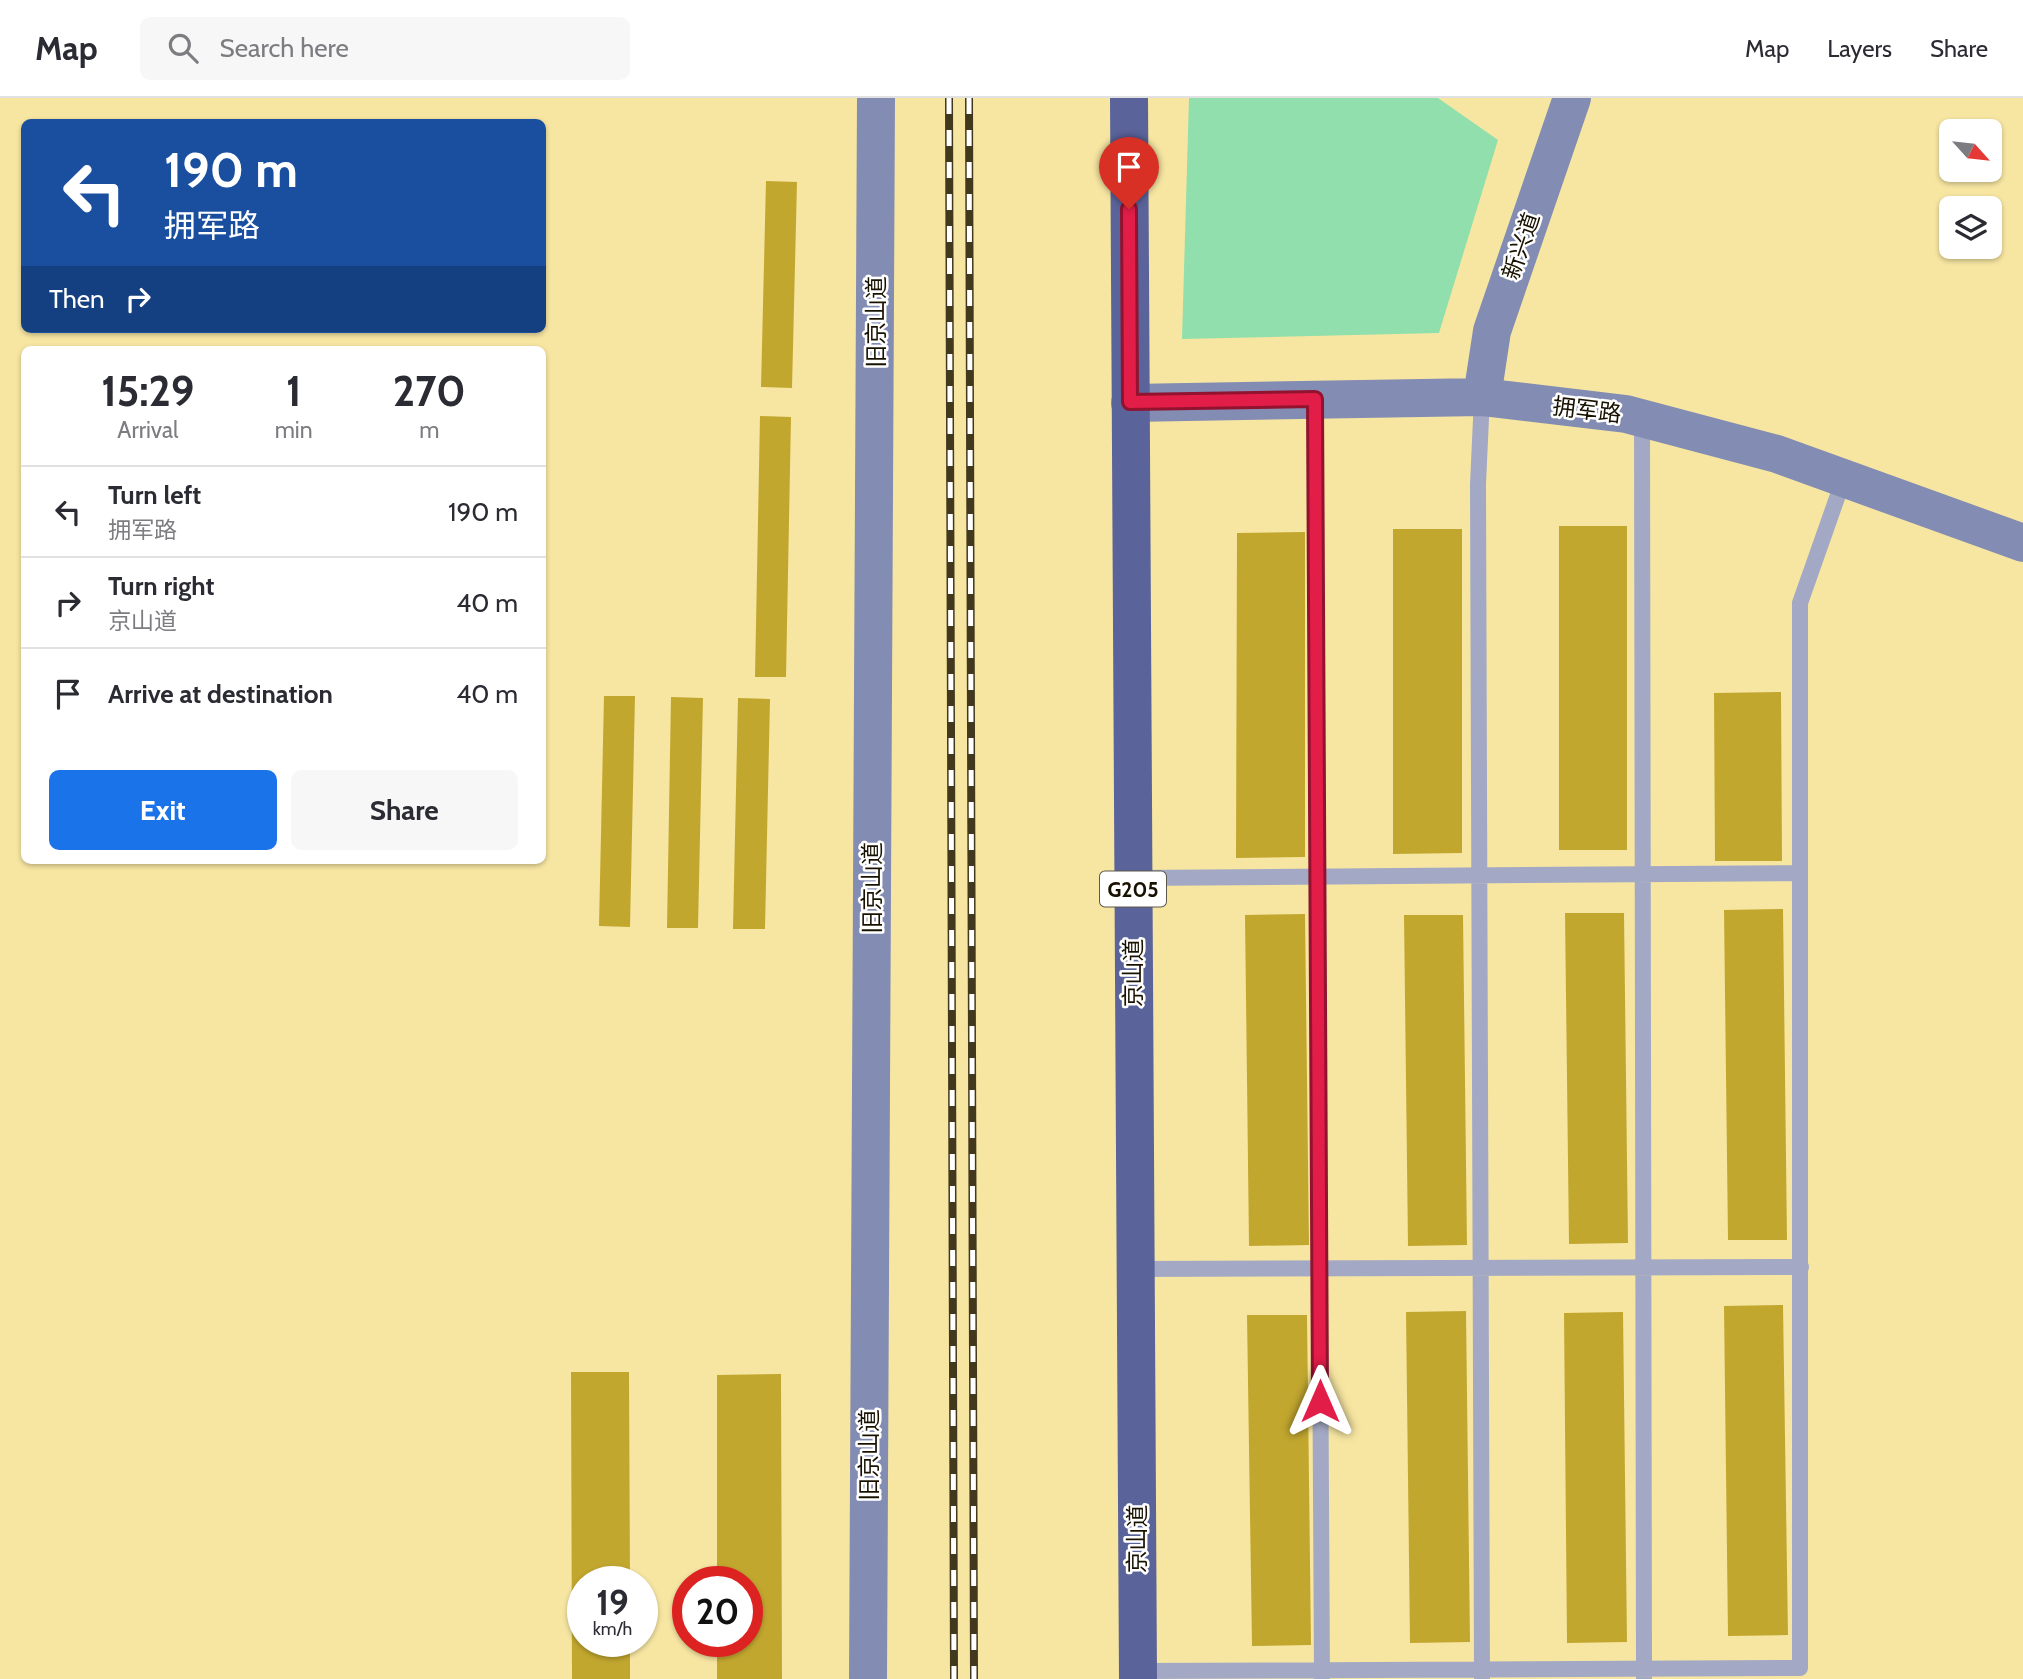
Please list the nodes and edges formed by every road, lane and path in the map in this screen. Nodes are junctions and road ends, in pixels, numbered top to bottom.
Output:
1 (876, 98) edge
2 (1129, 98) edge
3 (1572, 98) edge
4 (1482, 397) junction
5 (1315, 399) junction
6 (1130, 402) junction
7 (1642, 418) junction
8 (1844, 478) junction
9 (2023, 543) edge
10 (1800, 873) junction
11 (1133, 878) junction
12 (1801, 1268) junction
13 (1135, 1269) junction
14 (1138, 1675) edge
15 (867, 1679) edge
16 (1322, 1679) edge
17 (1482, 1679) edge
18 (1644, 1679) edge

1 - 15 street, 旧京山道
2 - 6 highway, 京山道 / G205
3 - 4 street, 新兴道
4 - 5 street, 拥军路
4 - 7 street, 拥军路
4 - 17 lane
5 - 6 street, 拥军路
5 - 16 lane
6 - 11 highway, 京山道 / G205
7 - 8 street, 拥军路
7 - 18 lane
8 - 9 street, 拥军路
8 - 10 lane
10 - 11 lane
10 - 12 lane
11 - 13 highway, 京山道 / G205
12 - 13 lane
12 - 14 lane
13 - 14 highway, 京山道 / G205

